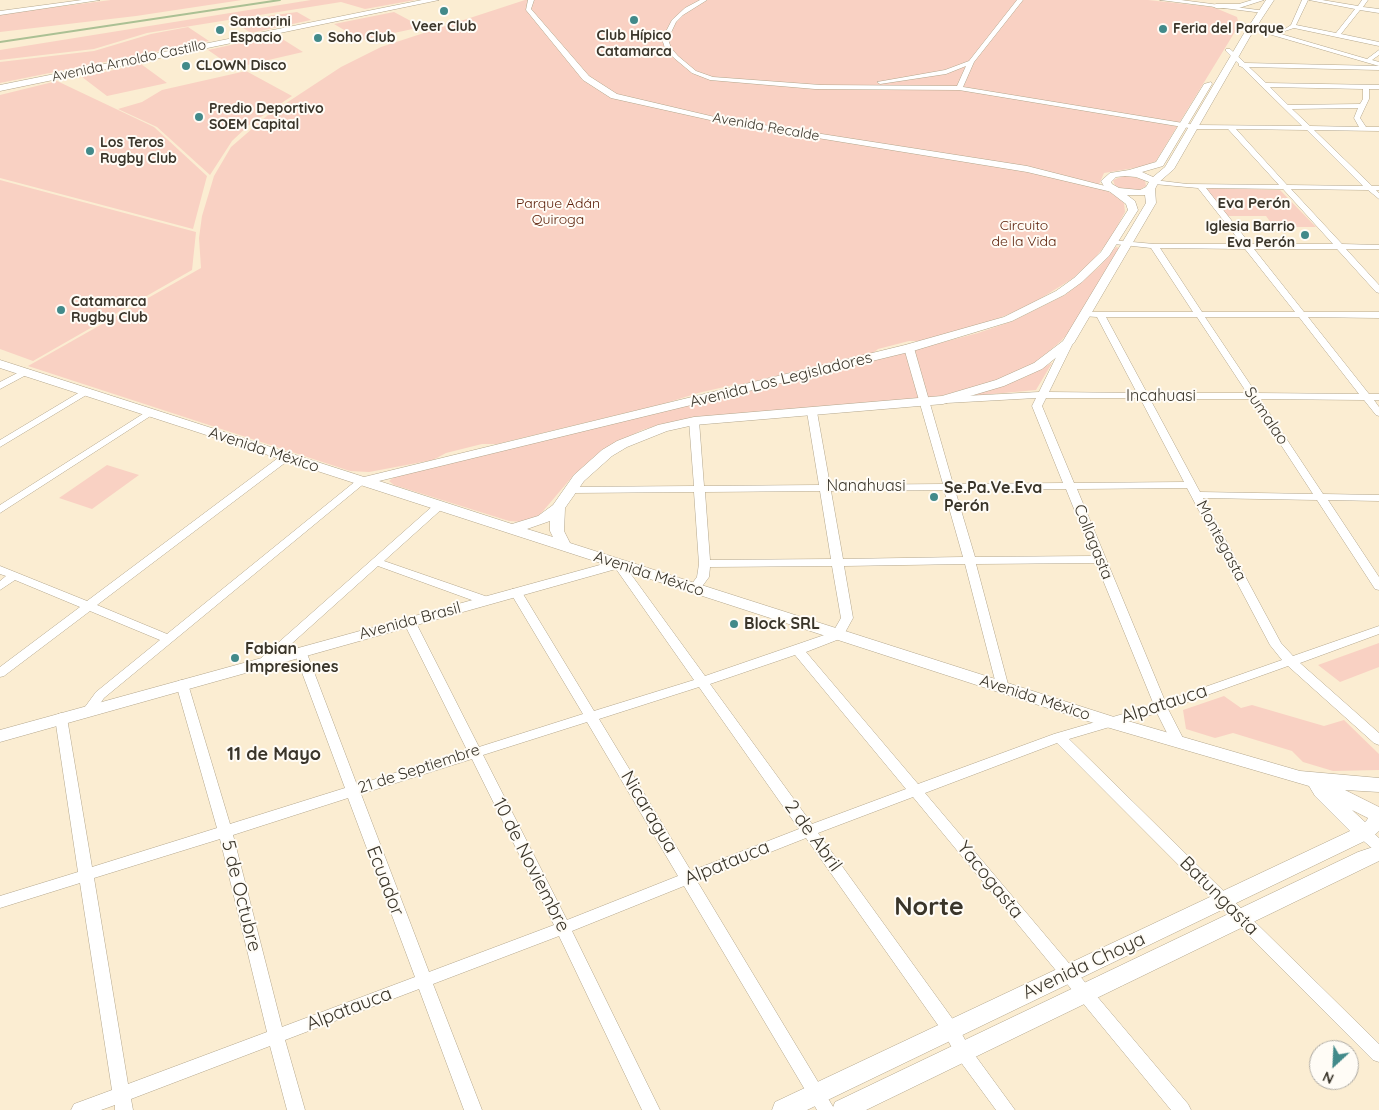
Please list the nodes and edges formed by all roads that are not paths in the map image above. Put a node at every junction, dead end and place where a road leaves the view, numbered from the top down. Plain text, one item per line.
1 (77, 0) edge
2 (97, 0) edge
3 (435, 0) edge
4 (531, 0) edge
5 (704, 0) edge
6 (1020, 0) edge
7 (1163, 0) edge
8 (1260, 0) edge
9 (1270, 0) edge
10 (1305, 0) edge
11 (1312, 0) edge
12 (1368, 0) edge
13 (1216, 6) junction
14 (1358, 7) junction
15 (1258, 11) junction
16 (1379, 11) edge
17 (0, 12) edge
18 (1247, 25) junction
19 (1293, 26) junction
20 (1281, 35) junction
21 (1338, 35) junction
22 (1379, 44) edge
23 (1379, 52) edge
24 (1231, 57) junction
25 (1370, 60) junction
26 (971, 62) junction
27 (1243, 65) junction
28 (1379, 66) edge
29 (1263, 85) junction
30 (815, 87) junction
31 (1366, 87) junction
32 (1379, 87) edge
33 (0, 88) edge
34 (959, 88) junction
35 (1363, 106) junction
36 (1286, 107) junction
37 (1184, 125) junction
38 (1195, 127) junction
39 (1230, 127) junction
40 (1307, 128) junction
41 (1363, 128) junction
42 (1379, 129) edge
43 (1125, 173) junction
44 (1049, 174) junction
45 (1113, 175) junction
46 (1153, 184) junction
47 (1200, 186) junction
48 (1283, 187) junction
49 (1370, 188) junction
50 (1379, 188) edge
51 (1114, 190) junction
52 (1379, 197) edge
53 (1114, 242) junction
54 (1128, 244) junction
55 (1154, 246) junction
56 (1247, 246) junction
57 (1339, 246) junction
58 (1379, 246) edge
59 (1379, 290) edge
60 (1086, 314) junction
61 (1100, 314) junction
62 (1199, 315) junction
63 (1302, 315) junction
64 (1379, 315) edge
65 (1068, 343) junction
66 (909, 348) junction
67 (0, 364) edge
68 (25, 372) junction
69 (0, 386) edge
70 (85, 392) junction
71 (1040, 395) junction
72 (1144, 396) junction
73 (1254, 396) junction
74 (1366, 397) junction
75 (1379, 397) edge
76 (943, 400) junction
77 (925, 402) junction
78 (812, 412) junction
79 (1379, 412) edge
80 (149, 413) junction
81 (694, 421) junction
82 (0, 444) edge
83 (286, 457) junction
84 (361, 482) junction
85 (948, 485) junction
86 (1069, 485) junction
87 (825, 486) junction
88 (699, 488) junction
89 (571, 490) junction
90 (1194, 490) junction
91 (1320, 497) junction
92 (1379, 498) edge
93 (439, 506) junction
94 (558, 508) junction
95 (0, 510) edge
96 (510, 529) junction
97 (564, 546) junction
98 (1100, 559) junction
99 (970, 561) junction
100 (377, 562) junction
101 (838, 563) junction
102 (618, 564) junction
103 (705, 564) junction
104 (0, 570) edge
105 (14, 576) junction
106 (0, 586) edge
107 (1379, 586) edge
108 (694, 588) junction
109 (516, 592) junction
110 (484, 600) junction
111 (88, 606) junction
112 (409, 621) junction
113 (1379, 630) edge
114 (838, 635) junction
115 (170, 638) junction
116 (798, 650) junction
117 (300, 651) junction
118 (266, 660) junction
119 (1290, 661) junction
120 (0, 673) edge
121 (700, 682) junction
122 (182, 684) junction
123 (1003, 688) junction
124 (1161, 707) junction
125 (88, 710) junction
126 (591, 715) junction
127 (61, 718) junction
128 (1109, 722) junction
129 (0, 736) edge
130 (1059, 737) junction
131 (1379, 740) edge
132 (1178, 742) junction
133 (473, 751) junction
134 (1306, 781) junction
135 (1379, 785) edge
136 (352, 791) junction
137 (916, 791) junction
138 (1378, 812) edge
139 (809, 831) junction
140 (225, 832) junction
141 (1372, 839) edge
142 (1379, 853) edge
143 (86, 874) junction
144 (689, 879) junction
145 (1224, 900) junction
146 (0, 902) edge
147 (1241, 917) junction
148 (563, 928) junction
149 (1067, 974) junction
150 (423, 981) junction
151 (1083, 994) junction
152 (951, 1030) junction
153 (276, 1037) junction
154 (963, 1052) junction
155 (1379, 1055) edge
156 (122, 1095) junction
157 (821, 1102) edge
158 (80, 1110) edge
159 (124, 1110) edge
160 (296, 1110) edge
161 (473, 1110) edge
162 (651, 1110) edge
163 (783, 1110) edge
164 (843, 1110) edge
165 (1006, 1110) edge
166 (1182, 1110) edge

1 - 17 street
2 - 17 street
3 - 33 main road, Avenida Arnoldo Castillo
4 - 44 street, Avenida Recalde
5 - 30 street
6 - 26 street
7 - 13 street
8 - 13 main road
8 - 15 main road
9 - 15 main road
10 - 19 street
11 - 14 street
12 - 14 street
13 - 15 street
13 - 18 main road
14 - 16 street
14 - 21 street
15 - 18 main road
18 - 20 street
18 - 24 main road
19 - 20 street
19 - 21 street
20 - 25 street
21 - 22 street
23 - 25 street
24 - 27 street
24 - 37 main road
24 - 38 main road
25 - 28 street
26 - 30 street
26 - 34 street
27 - 28 street
27 - 29 street
29 - 31 street
29 - 36 street
30 - 34 street
31 - 32 street
31 - 35 street
34 - 37 street
35 - 36 street
35 - 41 street
36 - 40 street
37 - 38 street
37 - 43 main road
38 - 39 street
38 - 46 main road
39 - 40 street
39 - 48 street
40 - 41 street
40 - 49 street
41 - 42 street
43 - 45 main road
43 - 46 main road
44 - 45 street, Avenida Recalde
44 - 51 street, Avenida Recalde
45 - 51 main road
46 - 47 street
46 - 51 main road
46 - 54 main road, Avenida Los Legisladores
47 - 48 street
47 - 56 street
48 - 49 street
48 - 57 street
49 - 50 street
49 - 52 street
51 - 53 main road, Avenida Los Legisladores
53 - 54 street
53 - 66 main road, Avenida Los Legisladores
54 - 55 street
54 - 60 main road, Avenida Los Legisladores
55 - 56 street
55 - 62 street, Sumalao
56 - 57 street
56 - 63 street
57 - 58 street
57 - 59 street
60 - 61 street
60 - 65 main road, Avenida Los Legisladores
61 - 62 street
61 - 72 street, Montegasta
62 - 63 street
62 - 73 street, Sumalao
63 - 64 street
63 - 74 street
65 - 71 street
65 - 76 main road, Avenida Los Legisladores
66 - 77 street
66 - 84 main road, Avenida Los Legisladores
67 - 68 main road, Avenida México
68 - 69 street
68 - 70 main road, Avenida México
70 - 80 main road, Avenida México
70 - 82 street
71 - 72 street, Incahuasi
71 - 76 street, Incahuasi
71 - 86 street, Collagasta
72 - 73 street, Incahuasi
72 - 90 street, Montegasta
73 - 74 street, Incahuasi
73 - 91 street, Sumalao
74 - 75 street, Incahuasi
74 - 79 street
76 - 77 main road, Avenida Los Legisladores
77 - 78 main road, Avenida Los Legisladores
77 - 85 street
78 - 81 main road, Avenida Los Legisladores
78 - 87 street
80 - 83 main road, Avenida México
80 - 95 street
81 - 88 street
81 - 89 main road, Avenida Los Legisladores
83 - 84 main road, Avenida México
83 - 111 street
84 - 93 main road, Avenida México
84 - 115 street
85 - 86 street, Nanahuasi
85 - 87 street, Nanahuasi
85 - 99 street
86 - 90 street, Nanahuasi
86 - 98 street, Collagasta
87 - 88 street, Nanahuasi
87 - 101 street
88 - 89 street, Nanahuasi
88 - 103 street
89 - 94 main road, Avenida Los Legisladores
90 - 91 street, Nanahuasi
90 - 119 street, Montegasta
91 - 92 street, Nanahuasi
91 - 107 street, Sumalao
93 - 96 main road, Avenida México
93 - 100 street
94 - 96 main road, Avenida Los Legisladores
94 - 97 main road
96 - 97 main road, Avenida México
97 - 102 main road, Avenida México
98 - 99 street
98 - 124 street, Collagasta
99 - 101 street
99 - 123 street
100 - 110 street
100 - 118 street
101 - 103 street
101 - 114 street
102 - 108 main road, Avenida México
102 - 109 street, Avenida Brasil
102 - 121 street, 2 de Abril
103 - 108 street
104 - 105 street
105 - 106 street
105 - 111 street
108 - 114 main road, Avenida México
109 - 110 street, Avenida Brasil
109 - 126 street, Nicaragua
110 - 112 street, Avenida Brasil
111 - 115 street
111 - 120 street
112 - 117 street, Avenida Brasil
112 - 133 street, 10 de Noviembre
113 - 119 street, Alpatauca
114 - 116 street, 21 de Septiembre
114 - 123 main road, Avenida México
115 - 125 street
116 - 121 street, 21 de Septiembre
116 - 137 street, Yacogasta
117 - 118 street, Avenida Brasil
117 - 136 street, Ecuador
118 - 122 street, Avenida Brasil
119 - 124 street, Alpatauca
119 - 131 street, Montegasta
121 - 126 street, 21 de Septiembre
121 - 139 street, 2 de Abril
122 - 125 street, Avenida Brasil
122 - 140 street, 5 de Octubre
123 - 128 main road, Avenida México
124 - 128 street, Alpatauca
124 - 132 street, Collagasta
125 - 127 street, Avenida Brasil
126 - 133 street, 21 de Septiembre
126 - 144 street, Nicaragua
127 - 129 street, Avenida Brasil
127 - 143 street
128 - 130 street, Alpatauca
128 - 132 main road, Avenida México
130 - 137 street, Alpatauca
130 - 145 street, Batungasta
132 - 134 main road, Avenida México
133 - 136 street, 21 de Septiembre
133 - 148 street, 10 de Noviembre
134 - 135 main road, Avenida México
134 - 138 main road, Avenida México
134 - 141 main road
136 - 140 street, 21 de Septiembre
136 - 150 street, Ecuador
137 - 139 street, Alpatauca
137 - 149 street, Yacogasta
138 - 141 main road, Avenida Choya
139 - 144 street, Alpatauca
139 - 152 street, 2 de Abril
140 - 143 street, 21 de Septiembre
140 - 153 street, 5 de Octubre
141 - 145 main road, Avenida Choya
142 - 147 main road, Avenida Choya
143 - 146 street, 21 de Septiembre
143 - 156 street
144 - 148 street, Alpatauca
144 - 157 street, Nicaragua
145 - 147 street, Batungasta
145 - 149 main road, Avenida Choya
147 - 151 main road, Avenida Choya
147 - 155 street, Batungasta
148 - 150 street, Alpatauca
148 - 162 street, 10 de Noviembre
149 - 151 street, Yacogasta
149 - 152 main road, Avenida Choya
150 - 153 street, Alpatauca
150 - 161 street, Ecuador
151 - 154 main road, Avenida Choya
151 - 166 street, Yacogasta
152 - 154 street, 2 de Abril
152 - 157 main road, Avenida Choya
153 - 156 street, Alpatauca
153 - 160 street, 5 de Octubre
154 - 164 main road, Avenida Choya
154 - 165 street, 2 de Abril
156 - 158 street, Alpatauca
156 - 159 street
157 - 163 main road, Avenida Choya

